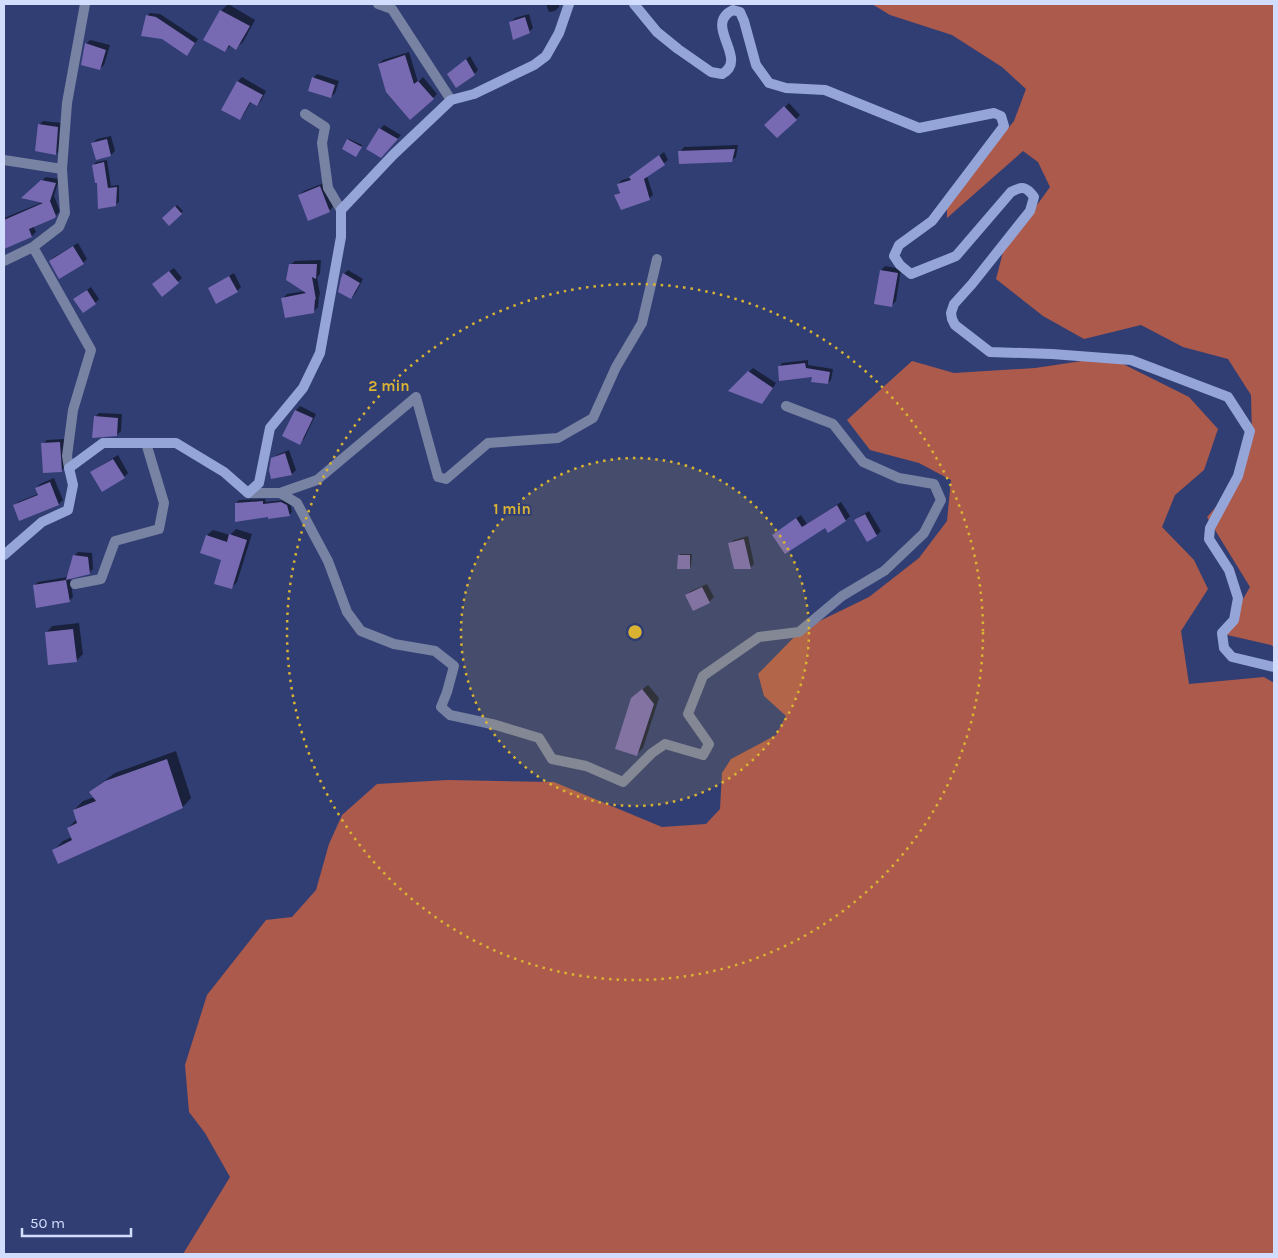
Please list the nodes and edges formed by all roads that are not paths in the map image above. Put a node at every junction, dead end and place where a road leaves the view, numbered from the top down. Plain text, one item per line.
1 (85, 4) edge
2 (378, 4) edge
3 (569, 4) edge
4 (634, 4) edge
5 (394, 6) edge
6 (451, 100) junction
7 (305, 114) dead end
8 (4, 160) edge
9 (62, 169) junction
10 (341, 210) junction
11 (33, 247) junction
12 (657, 259) dead end
13 (4, 261) edge
14 (786, 406) dead end
15 (146, 443) junction
16 (69, 468) junction
17 (248, 493) junction
18 (280, 493) junction
19 (4, 555) edge
20 (75, 584) dead end
21 (1274, 666) edge

1 - 9 street
2 - 5 street
3 - 6 street
4 - 21 street
5 - 6 street
6 - 10 street
7 - 10 street
8 - 9 street
9 - 11 street
10 - 17 street
11 - 13 street
11 - 16 street
12 - 18 street
14 - 18 street
15 - 16 street
15 - 17 street
15 - 20 street
16 - 19 street
17 - 18 street

